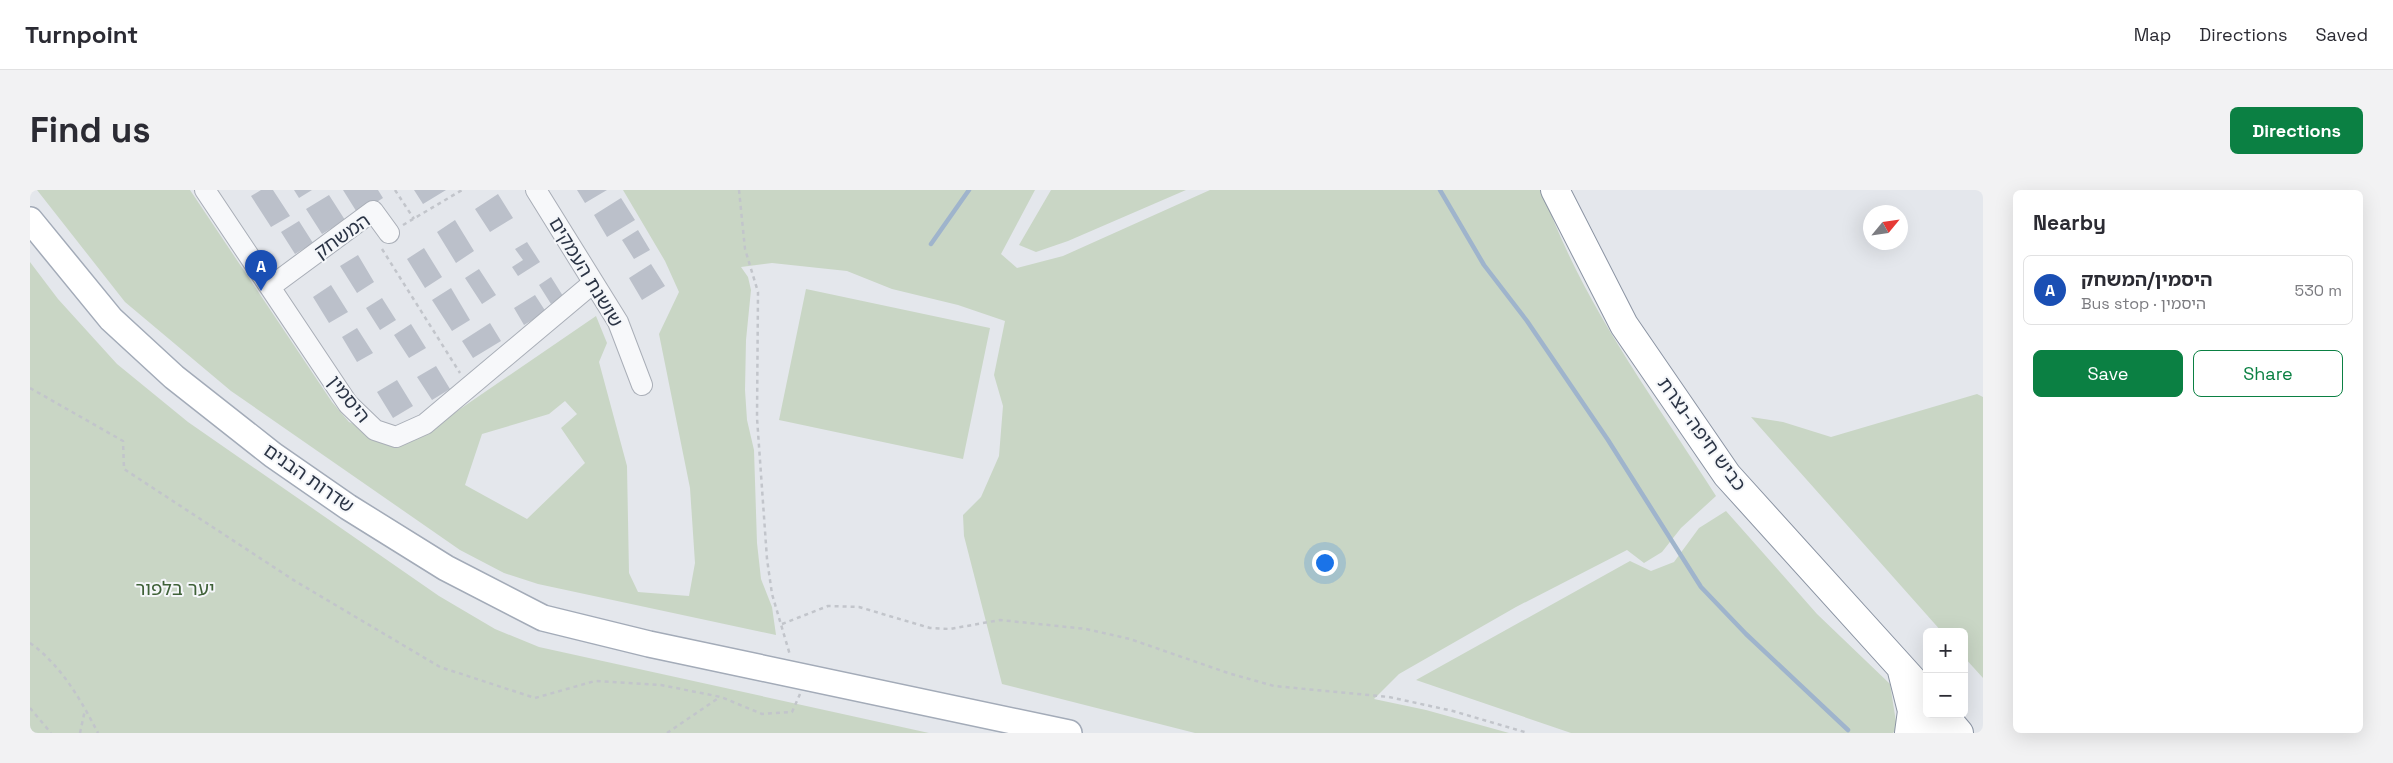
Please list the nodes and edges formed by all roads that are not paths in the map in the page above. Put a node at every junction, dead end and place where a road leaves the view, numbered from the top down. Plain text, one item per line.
1 (536, 190) edge
2 (1555, 190) edge
3 (214, 194) edge
4 (30, 220) edge
5 (389, 233) road end
6 (593, 283) junction
7 (270, 288) junction
8 (642, 385) dead end
9 (1900, 667) junction
10 (1923, 692) edge
11 (1939, 718) edge
12 (1947, 718) edge
13 (1070, 733) edge
14 (1909, 733) edge
15 (1926, 733) edge
16 (1960, 733) edge

1 - 6 street, שושנת העמקים
2 - 9 highway, כביש חיפה-נצרת
3 - 7 street, היסמין
4 - 13 main road, שדרות הבנים
5 - 7 street, המשחק
6 - 7 street, היסמין
6 - 8 street, שושנת העמקים
9 - 10 highway, כביש חיפה-נצרת
9 - 14 highway
11 - 15 main road
12 - 16 highway

